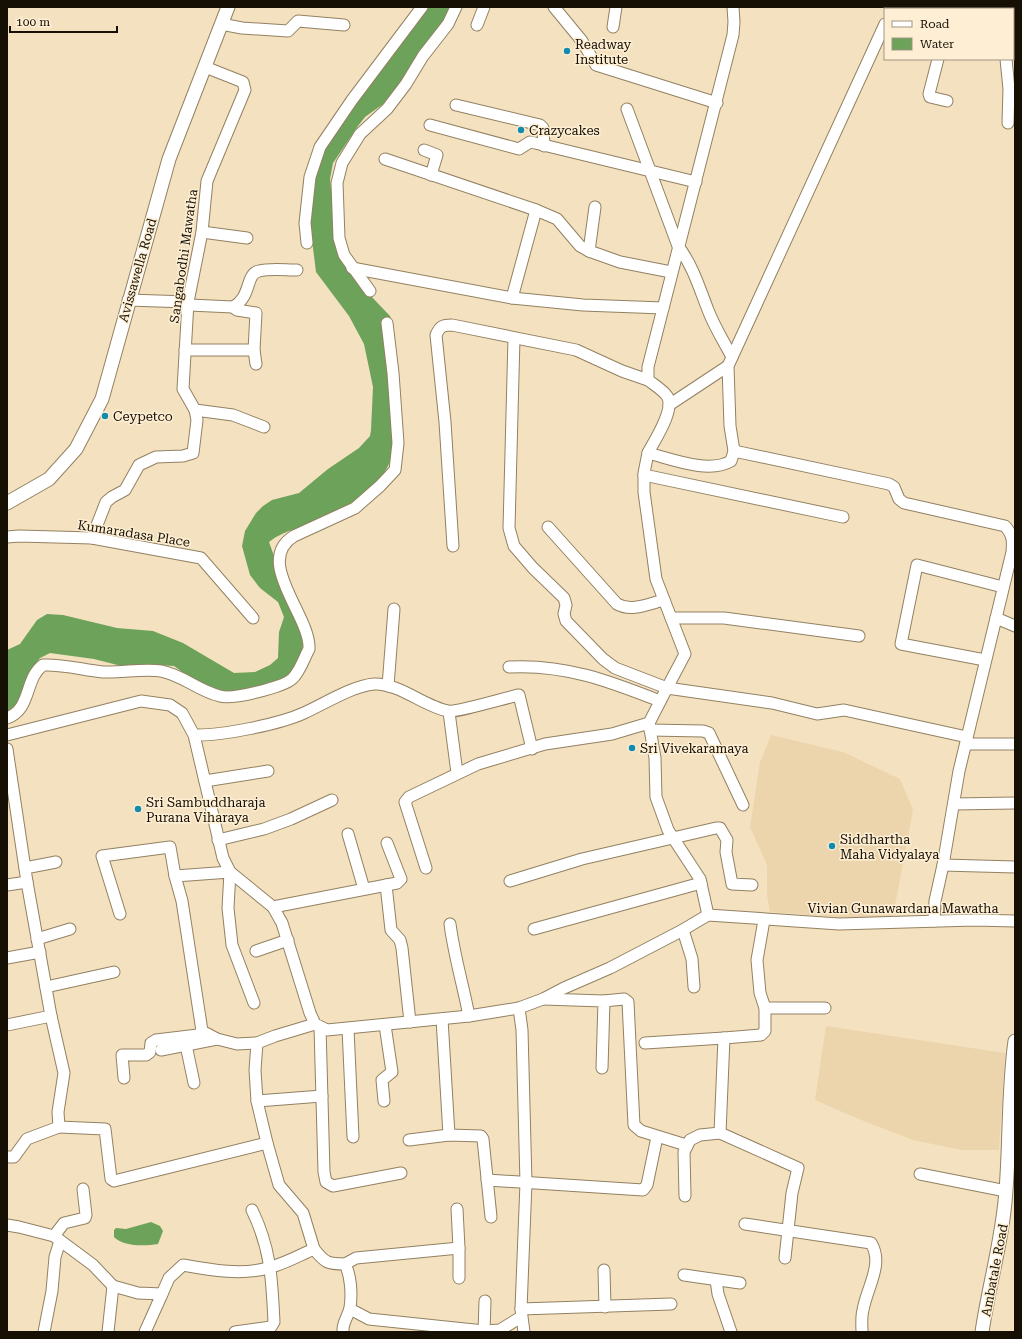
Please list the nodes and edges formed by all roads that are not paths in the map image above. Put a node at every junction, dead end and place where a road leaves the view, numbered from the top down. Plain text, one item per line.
1 (228, 7) edge
2 (422, 7) edge
3 (456, 7) edge
4 (484, 7) edge
5 (554, 7) edge
6 (616, 7) edge
7 (733, 7) edge
8 (221, 24) junction
9 (477, 24) dead end
10 (344, 25) dead end
11 (884, 26) edge
12 (613, 27) dead end
13 (938, 60) edge
14 (1006, 60) edge
15 (205, 67) junction
16 (947, 101) dead end
17 (716, 103) junction
18 (456, 104) dead end
19 (627, 109) dead end
20 (1008, 123) dead end
21 (430, 125) dead end
22 (544, 146) junction
23 (424, 150) dead end
24 (384, 159) dead end
25 (650, 172) junction
26 (431, 175) junction
27 (696, 182) junction
28 (595, 206) dead end
29 (536, 210) junction
30 (202, 232) junction
31 (247, 238) dead end
32 (307, 243) dead end
33 (678, 246) junction
34 (589, 251) junction
35 (352, 268) junction
36 (297, 270) dead end
37 (672, 272) junction
38 (370, 291) dead end
39 (512, 298) junction
40 (128, 300) junction
41 (188, 304) junction
42 (233, 307) junction
43 (663, 308) junction
44 (387, 323) dead end
45 (514, 338) junction
46 (185, 350) junction
47 (254, 350) junction
48 (730, 361) junction
49 (256, 364) dead end
50 (648, 380) junction
51 (669, 405) junction
52 (195, 410) junction
53 (264, 427) dead end
54 (734, 451) junction
55 (648, 453) junction
56 (644, 475) junction
57 (7, 503) edge
58 (843, 517) dead end
59 (548, 527) dead end
60 (7, 537) edge
61 (92, 538) junction
62 (453, 546) dead end
63 (1013, 553) edge
64 (1004, 587) junction
65 (664, 600) junction
66 (394, 609) dead end
67 (253, 618) dead end
68 (671, 618) junction
69 (996, 618) junction
70 (1015, 626) edge
71 (860, 636) dead end
72 (985, 660) junction
73 (509, 667) dead end
74 (388, 686) junction
75 (667, 688) junction
76 (660, 701) junction
77 (449, 712) junction
78 (7, 718) edge
79 (649, 726) junction
80 (7, 735) edge
81 (194, 735) junction
82 (966, 740) junction
83 (1015, 744) edge
84 (7, 749) edge
85 (532, 749) junction
86 (268, 771) dead end
87 (457, 773) junction
88 (205, 781) junction
89 (332, 800) dead end
90 (1015, 803) edge
91 (954, 804) junction
92 (743, 805) dead end
93 (11, 812) edge
94 (348, 834) dead end
95 (672, 837) junction
96 (218, 840) junction
97 (387, 843) dead end
98 (56, 862) dead end
99 (943, 865) junction
100 (1015, 867) edge
101 (25, 868) junction
102 (426, 868) dead end
103 (230, 872) junction
104 (174, 876) junction
105 (510, 881) dead end
106 (27, 882) junction
107 (701, 883) junction
108 (752, 884) dead end
109 (7, 885) edge
110 (386, 885) junction
111 (364, 889) junction
112 (273, 907) junction
113 (120, 914) dead end
114 (708, 915) junction
115 (764, 920) junction
116 (934, 921) junction
117 (1015, 921) edge
118 (450, 924) dead end
119 (70, 929) dead end
120 (534, 929) dead end
121 (683, 930) junction
122 (37, 938) junction
123 (288, 940) junction
124 (256, 951) dead end
125 (40, 952) junction
126 (7, 958) edge
127 (114, 972) dead end
128 (46, 987) junction
129 (694, 987) dead end
130 (543, 999) junction
131 (604, 1001) junction
132 (254, 1003) dead end
133 (519, 1008) junction
134 (765, 1008) junction
135 (825, 1008) dead end
136 (51, 1016) junction
137 (469, 1016) junction
138 (442, 1019) junction
139 (410, 1022) junction
140 (7, 1025) edge
141 (385, 1025) junction
142 (318, 1026) junction
143 (348, 1029) junction
144 (202, 1031) junction
145 (724, 1038) junction
146 (217, 1039) junction
147 (1015, 1041) edge
148 (257, 1043) junction
149 (645, 1043) dead end
150 (186, 1045) junction
151 (161, 1050) dead end
152 (602, 1068) dead end
153 (124, 1078) dead end
154 (194, 1083) dead end
155 (322, 1096) junction
156 (257, 1101) junction
157 (384, 1101) dead end
158 (59, 1127) junction
159 (720, 1133) junction
160 (449, 1135) junction
161 (657, 1136) junction
162 (353, 1137) dead end
163 (409, 1140) dead end
164 (267, 1143) junction
165 (686, 1145) junction
166 (7, 1157) edge
167 (401, 1173) dead end
168 (920, 1174) dead end
169 (487, 1180) junction
170 (526, 1183) junction
171 (83, 1189) dead end
172 (1006, 1191) junction
173 (685, 1196) dead end
174 (457, 1209) dead end
175 (252, 1210) dead end
176 (491, 1217) dead end
177 (745, 1224) dead end
178 (7, 1226) edge
179 (788, 1230) junction
180 (57, 1238) junction
181 (459, 1248) junction
182 (314, 1249) junction
183 (785, 1258) dead end
184 (345, 1264) junction
185 (271, 1268) junction
186 (604, 1270) dead end
187 (684, 1275) dead end
188 (459, 1278) dead end
189 (716, 1280) junction
190 (740, 1283) dead end
191 (113, 1286) junction
192 (162, 1294) junction
193 (485, 1301) dead end
194 (671, 1304) dead end
195 (604, 1307) junction
196 (350, 1308) junction
197 (521, 1313) junction
198 (44, 1332) edge
199 (108, 1332) edge
200 (145, 1332) edge
201 (236, 1332) edge
202 (343, 1332) edge
203 (484, 1332) edge
204 (524, 1332) edge
205 (731, 1332) edge
206 (862, 1332) edge
207 (982, 1332) edge

1 - 8 main road, Avissawella Road
2 - 32 street
3 - 35 street
4 - 9 street
5 - 17 street
6 - 12 street
7 - 17 street
8 - 10 street
8 - 15 main road, Avissawella Road
11 - 48 street
13 - 16 street
14 - 20 street
15 - 30 street, Sangabodhi Mawatha
15 - 40 main road, Avissawella Road
17 - 27 street
18 - 22 street
19 - 25 street
21 - 22 street
22 - 25 street
23 - 26 street
24 - 26 street
25 - 27 street
25 - 33 street
26 - 29 street
27 - 33 street
28 - 34 street
29 - 34 street
29 - 39 street
30 - 31 street
30 - 41 street, Sangabodhi Mawatha
33 - 37 street
33 - 48 street
34 - 37 street
35 - 38 street
35 - 39 street
36 - 42 street
37 - 43 street
39 - 43 street
40 - 41 street
40 - 57 main road, Avissawella Road
41 - 42 street
41 - 46 street, Sangabodhi Mawatha
42 - 47 street
43 - 50 street
44 - 78 street
45 - 50 street
45 - 62 street
45 - 75 street
46 - 47 street
46 - 52 street, Sangabodhi Mawatha
47 - 49 street
48 - 51 street
48 - 54 street
50 - 51 street
51 - 55 street
52 - 53 street
52 - 61 street, Sangabodhi Mawatha
54 - 55 street
54 - 63 street
55 - 56 street
56 - 58 street
56 - 65 street
59 - 65 street
60 - 61 street, Kumaradasa Place
61 - 67 street, Kumaradasa Place
63 - 64 street
64 - 69 street
64 - 72 street
65 - 68 street
66 - 74 street
68 - 71 street
68 - 75 street
69 - 70 street
69 - 72 street
72 - 82 street
73 - 76 street
74 - 77 street
74 - 81 street
75 - 76 street
75 - 82 street
76 - 79 street
77 - 85 street
77 - 87 street
79 - 85 street
79 - 92 street
79 - 95 street
80 - 81 street
81 - 88 street
82 - 83 street
82 - 91 street
84 - 93 street
85 - 87 street
86 - 88 street
87 - 102 street
88 - 96 street
89 - 96 street
90 - 91 street
91 - 99 street
93 - 101 street
94 - 111 street
95 - 105 street
95 - 107 street
95 - 108 street
96 - 103 street
97 - 110 street
98 - 101 street
99 - 100 street
99 - 116 street
101 - 106 street
103 - 104 street
103 - 112 street
103 - 132 street
104 - 113 street
104 - 144 street
106 - 109 street
106 - 122 street
107 - 114 street
107 - 120 street
110 - 111 street
110 - 139 street
111 - 112 street
112 - 123 street
114 - 115 street, Vivian Gunawardana Mawatha
114 - 121 street
115 - 116 street, Vivian Gunawardana Mawatha
115 - 134 street
116 - 117 street, Vivian Gunawardana Mawatha
118 - 137 street
119 - 122 street
121 - 129 street
121 - 130 street
122 - 125 street
123 - 124 street
123 - 142 street
125 - 126 street
125 - 128 street
127 - 128 street
128 - 136 street
130 - 131 street
130 - 133 street
131 - 152 street
131 - 161 street
133 - 137 street
133 - 170 street
134 - 135 street
134 - 145 street
136 - 140 street
136 - 158 street
137 - 138 street
138 - 139 street
138 - 160 street
139 - 141 street
141 - 143 street
141 - 157 street
142 - 143 street
142 - 148 street
142 - 155 street
143 - 162 street
144 - 146 street
144 - 153 street
145 - 149 street
145 - 159 street
146 - 148 street
146 - 150 street
147 - 172 main road, Ambatale Road
148 - 156 street
150 - 151 street
150 - 154 street
155 - 156 street
155 - 167 street
156 - 164 street
158 - 164 street
158 - 166 street
159 - 165 street
159 - 179 street
160 - 163 street
160 - 169 street
161 - 165 street
161 - 170 street
164 - 182 street
165 - 173 street
168 - 172 street
169 - 170 street
169 - 176 street
170 - 197 street
171 - 180 street
172 - 207 main road, Ambatale Road
174 - 181 street
175 - 185 street
177 - 179 street
178 - 180 street
179 - 183 street
179 - 206 street
180 - 191 street
180 - 198 street
181 - 184 street
181 - 188 street
182 - 184 street
182 - 185 street
184 - 196 street
185 - 192 street
185 - 201 street
186 - 195 street
187 - 189 street
189 - 190 street
189 - 205 street
191 - 192 street
191 - 199 street
192 - 200 street
193 - 203 street
194 - 195 street
195 - 197 street
196 - 202 street
196 - 203 street
197 - 203 street
197 - 204 street

